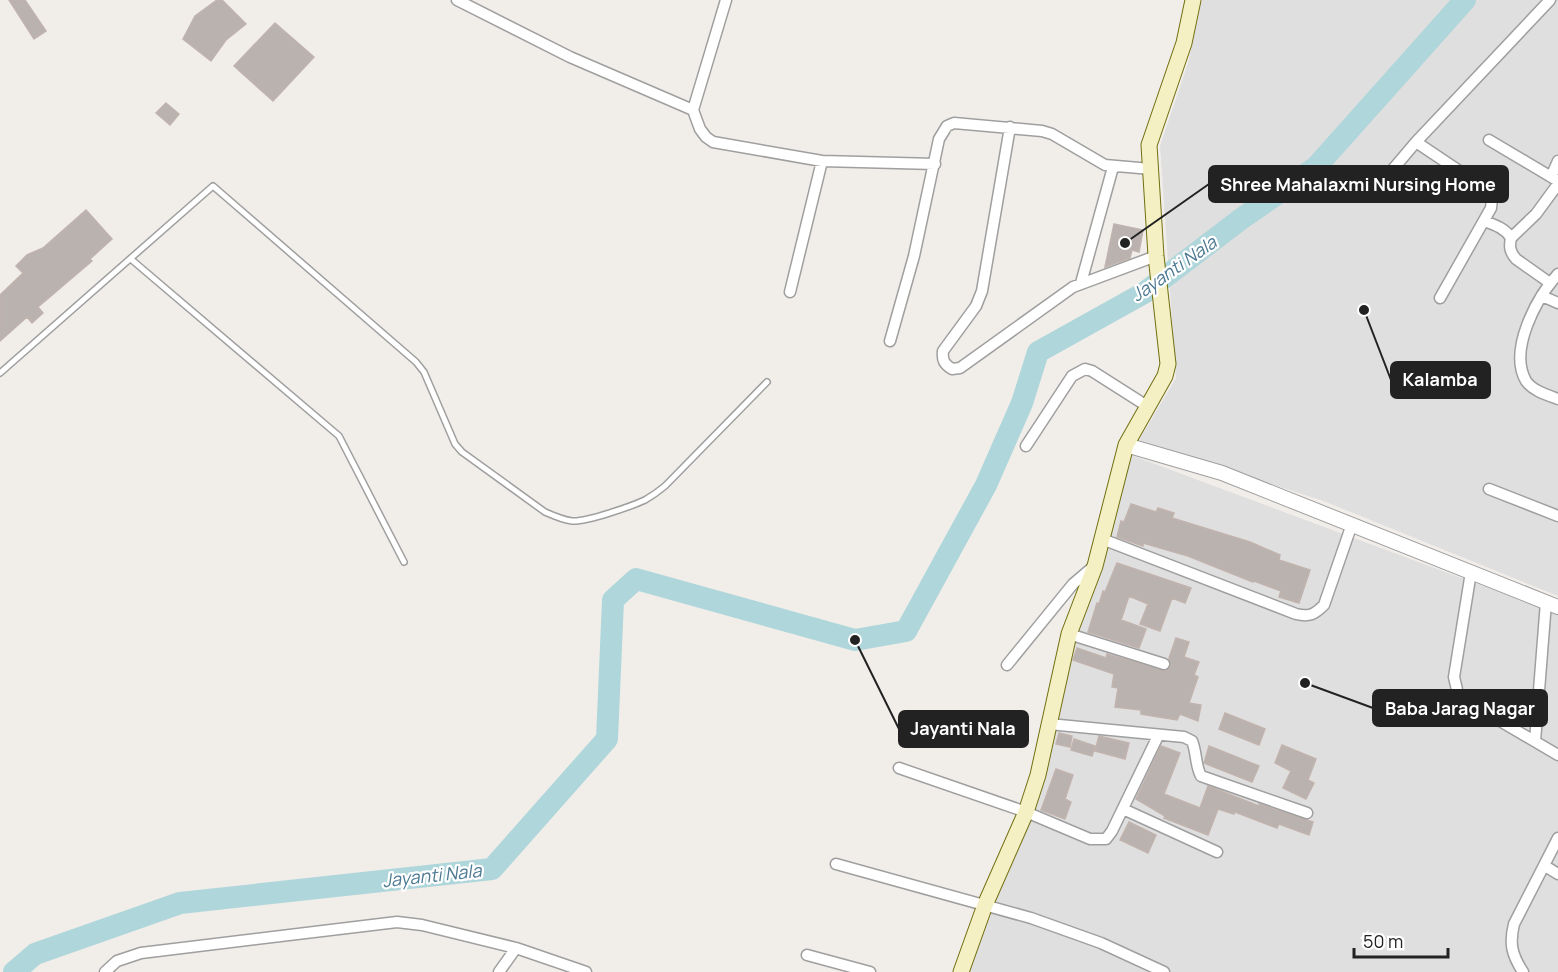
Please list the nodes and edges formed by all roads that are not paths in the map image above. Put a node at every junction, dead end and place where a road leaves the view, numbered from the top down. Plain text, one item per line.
1 (457, 0) edge
2 (726, 0) edge
3 (1193, 0) edge
4 (1550, 0) edge
5 (693, 110) junction
6 (1010, 127) junction
7 (1489, 140) dead end
8 (1416, 142) junction
9 (822, 161) junction
10 (1558, 161) edge
11 (935, 164) junction
12 (1113, 167) junction
13 (1151, 169) junction
14 (1556, 181) edge
15 (1371, 195) dead end
16 (1484, 221) junction
17 (1511, 238) junction
18 (1156, 256) junction
19 (132, 260) junction
20 (1558, 274) edge
21 (1081, 283) junction
22 (1550, 283) junction
23 (790, 292) dead end
24 (1542, 296) junction
25 (1440, 298) dead end
26 (1558, 303) edge
27 (890, 341) dead end
28 (0, 373) edge
29 (766, 382) dead end
30 (1558, 399) edge
31 (1147, 406) junction
32 (1126, 445) junction
33 (1026, 446) dead end
34 (1489, 489) dead end
35 (1558, 516) edge
36 (1352, 524) junction
37 (1102, 539) junction
38 (404, 562) dead end
39 (1095, 566) junction
40 (1472, 572) junction
41 (1552, 604) edge
42 (1069, 634) junction
43 (1164, 664) dead end
44 (1007, 665) dead end
45 (1049, 724) junction
46 (1158, 736) junction
47 (1536, 741) junction
48 (1558, 754) edge
49 (899, 768) dead end
50 (1122, 809) junction
51 (1026, 813) junction
52 (1307, 813) dead end
53 (1558, 838) edge
54 (1216, 852) dead end
55 (836, 864) dead end
56 (1545, 866) junction
57 (1558, 874) edge
58 (985, 905) junction
59 (516, 948) junction
60 (807, 955) dead end
61 (105, 972) edge
62 (499, 972) edge
63 (586, 972) edge
64 (870, 972) edge
65 (961, 972) edge
66 (1164, 972) edge
67 (1523, 972) edge

1 - 5 street
2 - 5 street
3 - 13 main road
4 - 8 street
5 - 9 street
6 - 11 street
6 - 12 street
6 - 21 street
7 - 14 street
8 - 15 street
8 - 16 street
9 - 11 street
9 - 23 street
10 - 14 street
11 - 27 street
12 - 13 street
12 - 21 street
13 - 18 main road
14 - 17 street
16 - 17 street
16 - 25 street
17 - 22 street
18 - 21 street
18 - 31 main road
19 - 28 lane
19 - 29 lane
19 - 38 lane
20 - 22 street
22 - 24 street
24 - 26 street
24 - 30 street
31 - 32 main road
31 - 33 street
32 - 36 street
32 - 37 main road
34 - 35 street
36 - 37 street
36 - 40 street
37 - 39 main road
39 - 42 main road
39 - 44 street
40 - 41 street
40 - 47 street
41 - 47 street
42 - 43 street
42 - 45 main road
45 - 46 street
45 - 51 main road
46 - 50 street
46 - 52 street
47 - 48 street
49 - 51 street
50 - 51 street
50 - 54 street
51 - 58 main road
53 - 56 street
55 - 58 street
56 - 57 street
56 - 67 street
58 - 65 main road
58 - 66 street
59 - 61 street
59 - 62 street
59 - 63 street
60 - 64 street

